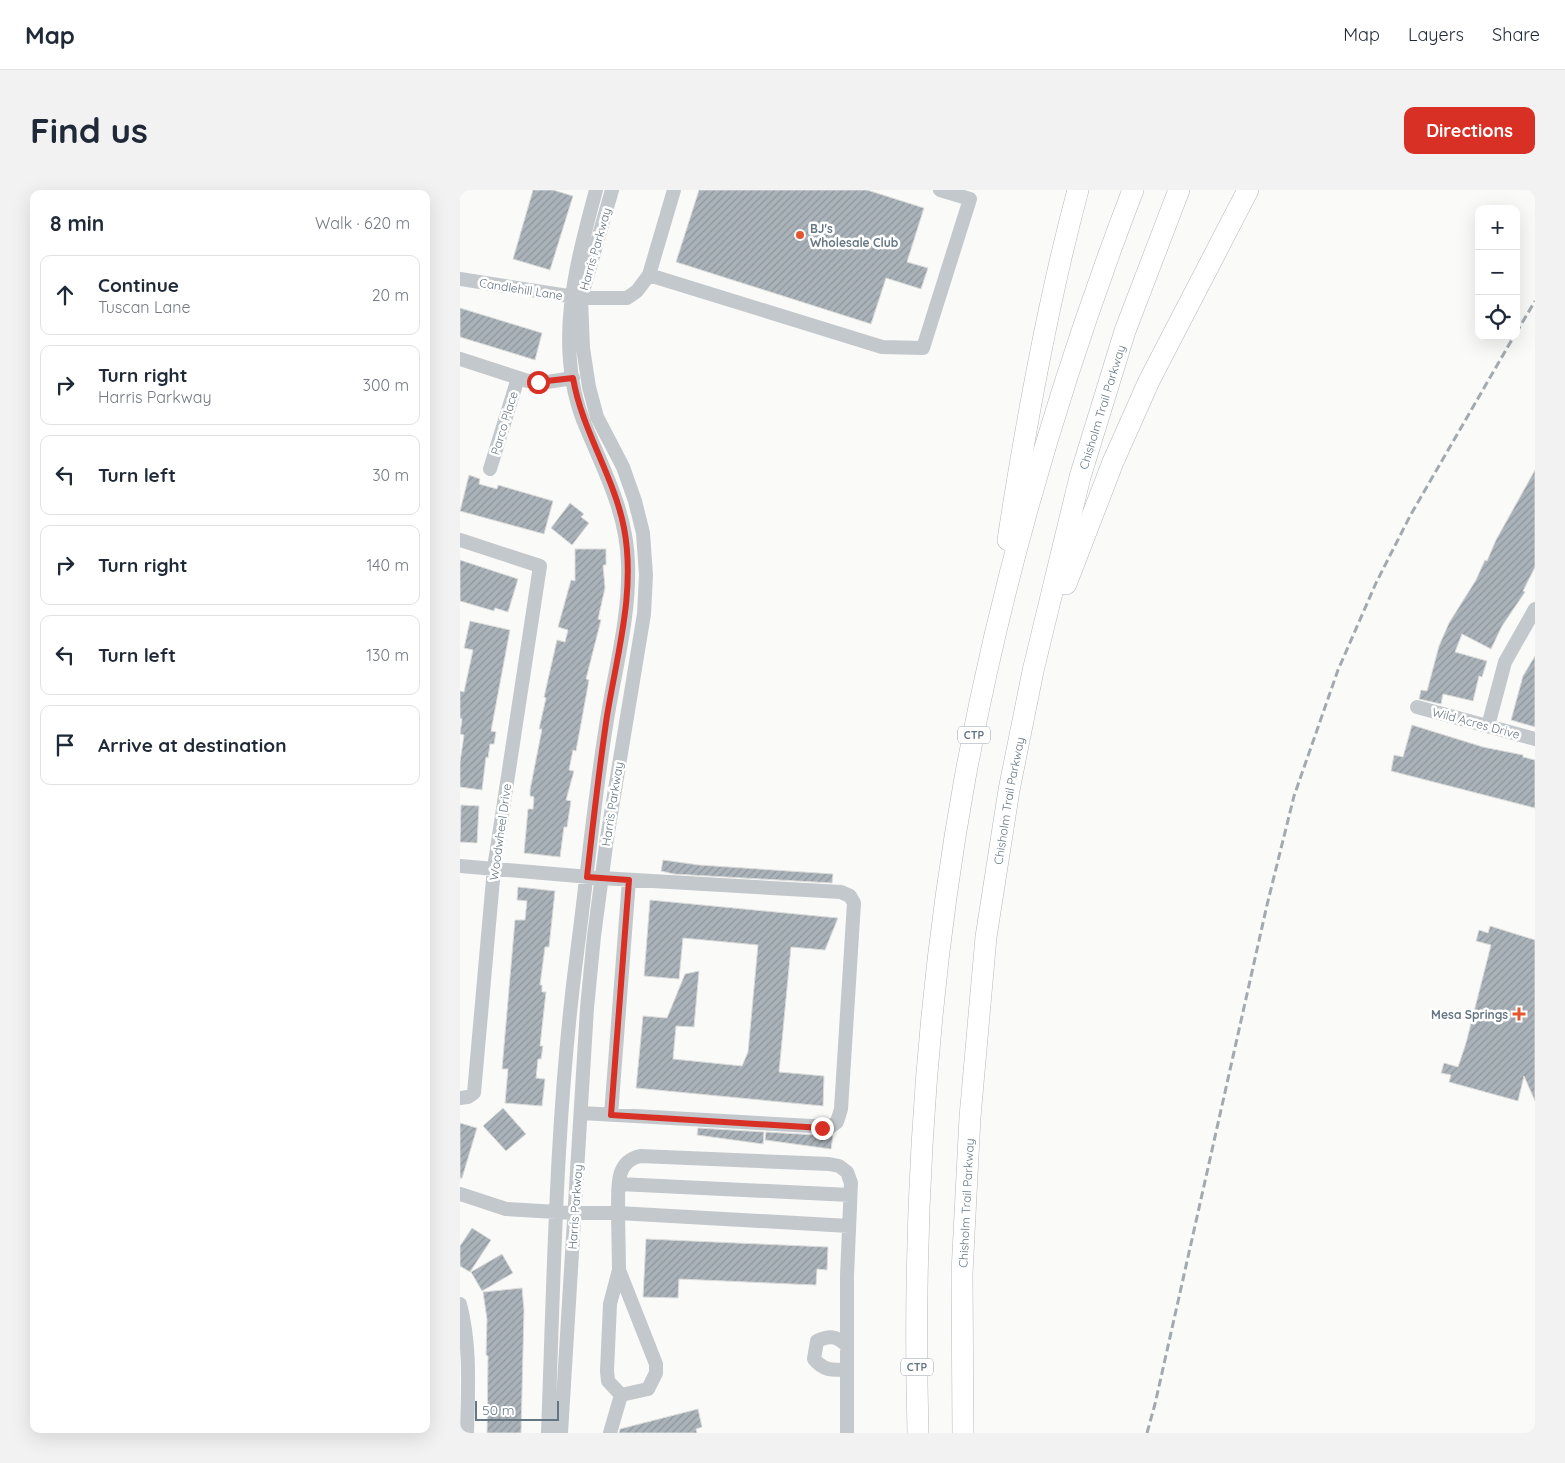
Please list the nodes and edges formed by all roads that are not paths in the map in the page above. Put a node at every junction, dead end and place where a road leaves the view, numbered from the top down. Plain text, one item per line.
1 (596, 190) edge
2 (612, 190) edge
3 (674, 190) edge
4 (940, 190) edge
5 (1078, 190) edge
6 (1133, 190) edge
7 (1179, 190) edge
8 (1248, 190) edge
9 (960, 193) edge
10 (649, 275) junction
11 (460, 279) edge
12 (576, 298) junction
13 (460, 360) edge
14 (518, 378) junction
15 (573, 378) junction
16 (490, 469) dead end
17 (460, 540) edge
18 (1535, 610) edge
19 (990, 656) junction
20 (1033, 671) junction
21 (1417, 707) dead end
22 (1488, 726) junction
23 (1535, 739) edge
24 (460, 866) edge
25 (494, 868) junction
26 (594, 878) junction
27 (629, 880) junction
28 (464, 1098) edge
29 (580, 1113) junction
30 (611, 1115) junction
31 (619, 1184) junction
32 (460, 1194) edge
33 (850, 1195) junction
34 (556, 1212) junction
35 (574, 1213) junction
36 (618, 1213) junction
37 (849, 1226) junction
38 (619, 1270) junction
39 (460, 1304) edge
40 (846, 1345) junction
41 (846, 1369) junction
42 (621, 1395) junction
43 (467, 1433) edge
44 (548, 1433) edge
45 (561, 1433) edge
46 (610, 1433) edge
47 (847, 1433) edge
48 (918, 1433) edge
49 (962, 1433) edge

1 - 12 street, Harris Parkway
2 - 12 street, Harris Parkway
3 - 10 street
4 - 9 street
5 - 19 highway
6 - 19 highway, CTP
7 - 20 highway, Chisholm Trail Parkway
8 - 20 highway
9 - 10 street
10 - 12 street, Candlehill Lane
11 - 12 street, Candlehill Lane
12 - 15 street, Harris Parkway
12 - 26 street, Harris Parkway
13 - 14 street
14 - 15 street
14 - 16 street, Parco Place
15 - 26 street, Harris Parkway
17 - 25 street, Woodwheel Drive
18 - 22 street
19 - 48 highway, CTP
20 - 49 highway, Chisholm Trail Parkway
21 - 22 street, Wild Acres Drive
22 - 23 street, Wild Acres Drive
24 - 25 street
25 - 26 street
25 - 28 street, Woodwheel Drive
26 - 27 street
26 - 29 street, Harris Parkway
26 - 34 street, Harris Parkway
27 - 30 street
27 - 30 street
29 - 30 street
29 - 35 street, Harris Parkway
31 - 33 street
31 - 33 street
31 - 36 street
32 - 34 street
33 - 37 street
34 - 35 street
34 - 44 street, Harris Parkway
35 - 36 street
35 - 45 street, Harris Parkway
36 - 37 street
36 - 38 street
37 - 40 street
38 - 42 street
38 - 42 street
39 - 43 street
40 - 41 street
40 - 41 street
41 - 47 street
42 - 46 street

